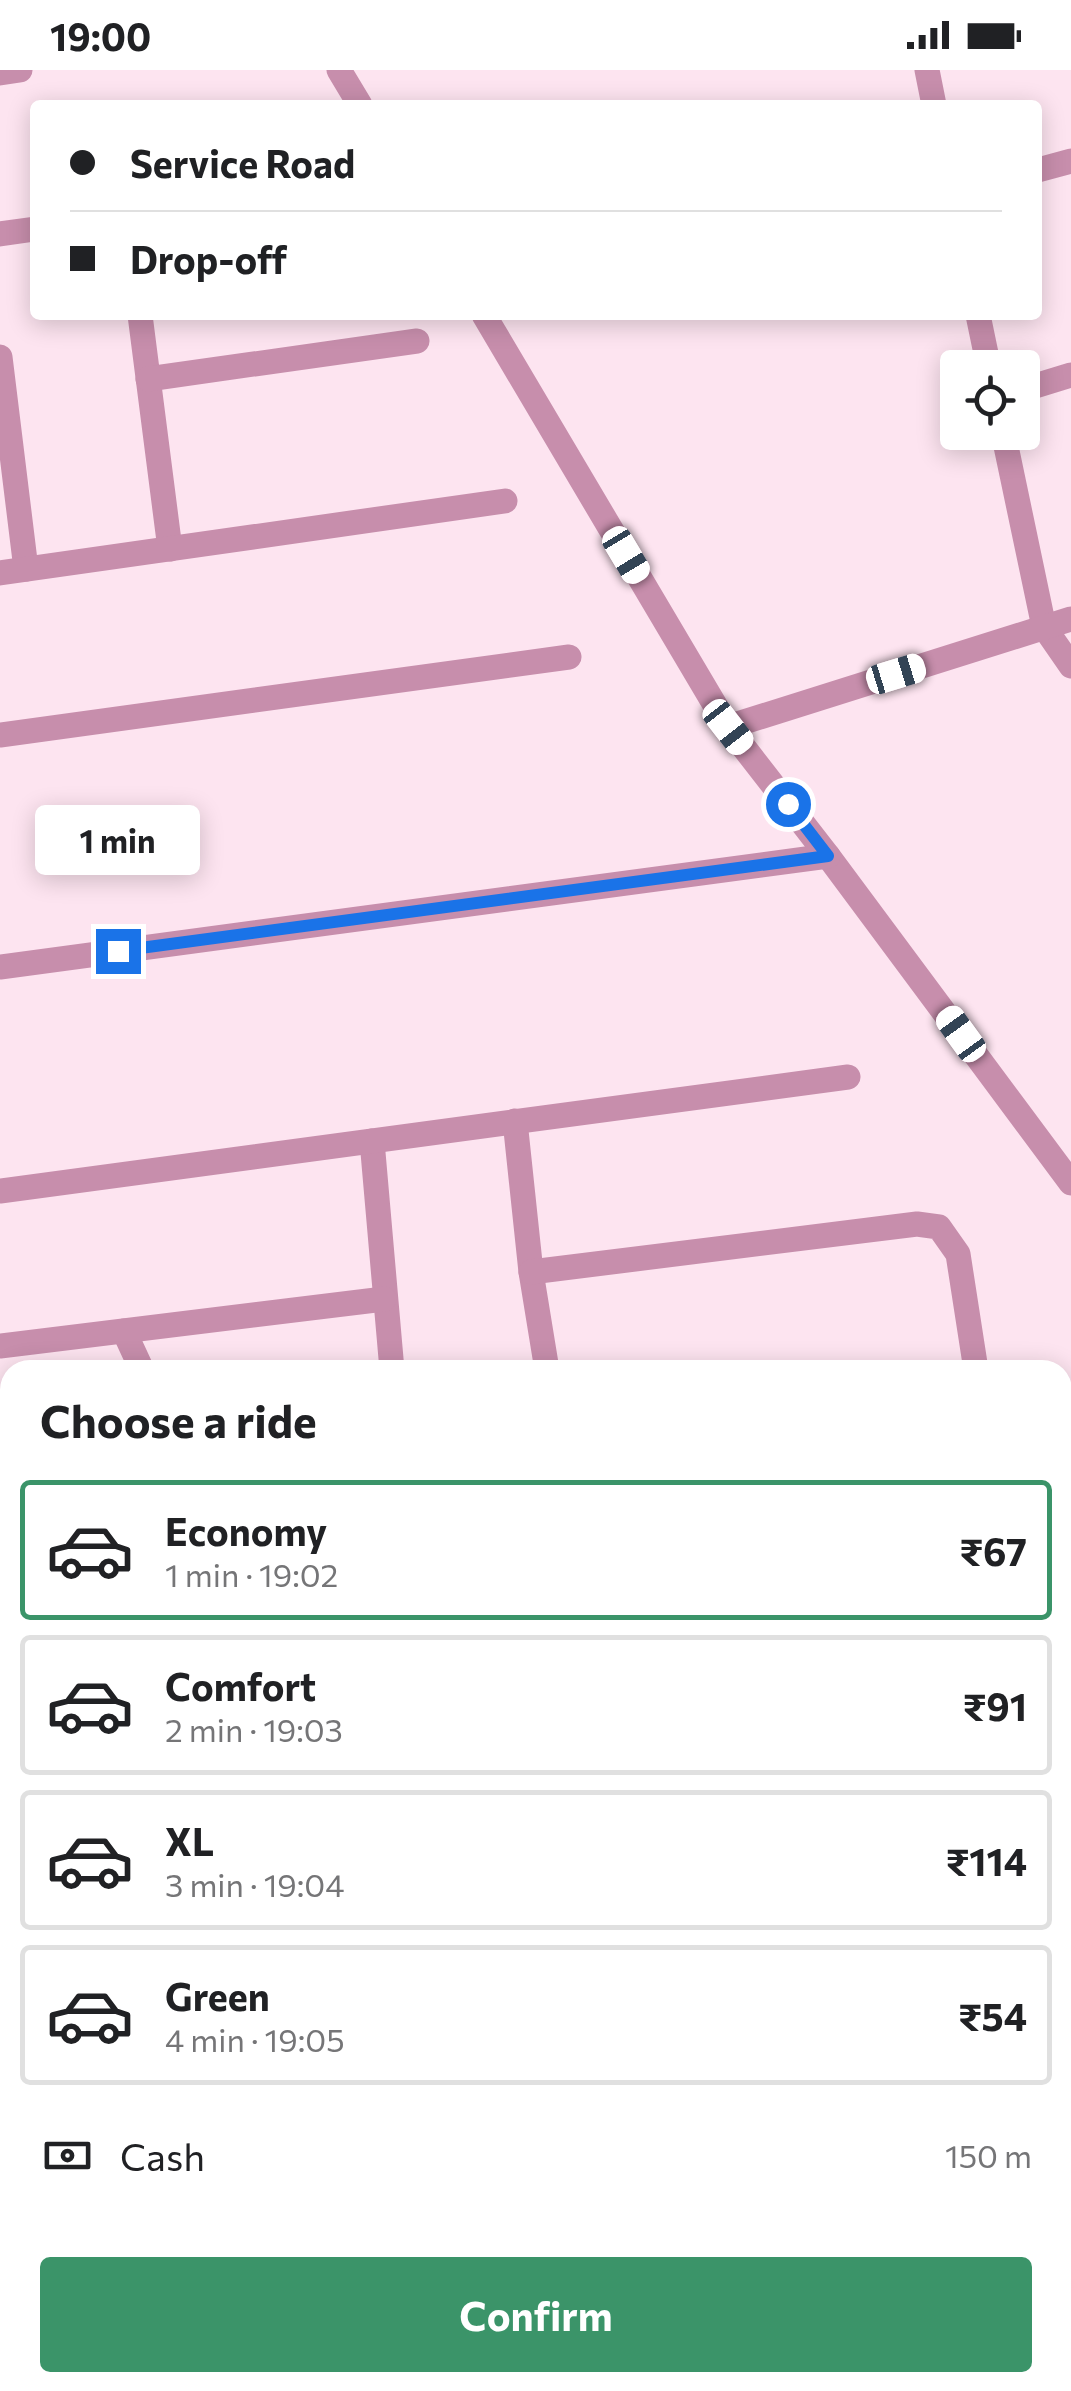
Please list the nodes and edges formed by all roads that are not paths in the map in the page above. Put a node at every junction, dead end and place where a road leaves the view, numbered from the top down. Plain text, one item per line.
1 (20, 70) edge
2 (339, 70) edge
3 (927, 70) edge
4 (0, 72) edge
5 (357, 100) edge
6 (933, 100) edge
7 (1071, 161) edge
8 (1042, 169) edge
9 (30, 230) edge
10 (0, 234) edge
11 (141, 320) edge
12 (487, 320) edge
13 (979, 320) edge
14 (417, 341) dead end
15 (985, 350) edge
16 (0, 357) edge
17 (1071, 375) edge
18 (148, 379) junction
19 (1040, 384) edge
20 (2, 399) edge
21 (1007, 450) edge
22 (505, 501) dead end
23 (170, 549) junction
24 (26, 569) junction
25 (0, 573) edge
26 (1071, 619) edge
27 (1044, 627) junction
28 (569, 657) dead end
29 (1071, 666) edge
30 (728, 727) junction
31 (0, 735) edge
32 (828, 856) junction
33 (0, 967) edge
34 (848, 1077) dead end
35 (515, 1122) junction
36 (372, 1141) junction
37 (1071, 1183) edge
38 (0, 1191) edge
39 (531, 1272) junction
40 (384, 1299) junction
41 (124, 1331) junction
42 (0, 1346) edge
43 (137, 1360) edge
44 (391, 1360) edge
45 (545, 1360) edge
46 (974, 1360) edge

1 - 4 street
2 - 5 street
3 - 6 street
7 - 8 street
9 - 10 street
11 - 18 street
12 - 30 street
13 - 15 street
14 - 18 street
16 - 20 street
17 - 19 street
18 - 23 street
20 - 24 street
21 - 27 street
22 - 23 street
23 - 24 street
24 - 25 street
26 - 27 street
27 - 29 street
27 - 30 street
28 - 31 street
30 - 32 street
32 - 33 street
32 - 37 street
34 - 35 street
35 - 36 street
35 - 39 street
36 - 38 street
36 - 40 street
39 - 45 street
39 - 46 street
40 - 41 street
40 - 44 street
41 - 42 street
41 - 43 street

